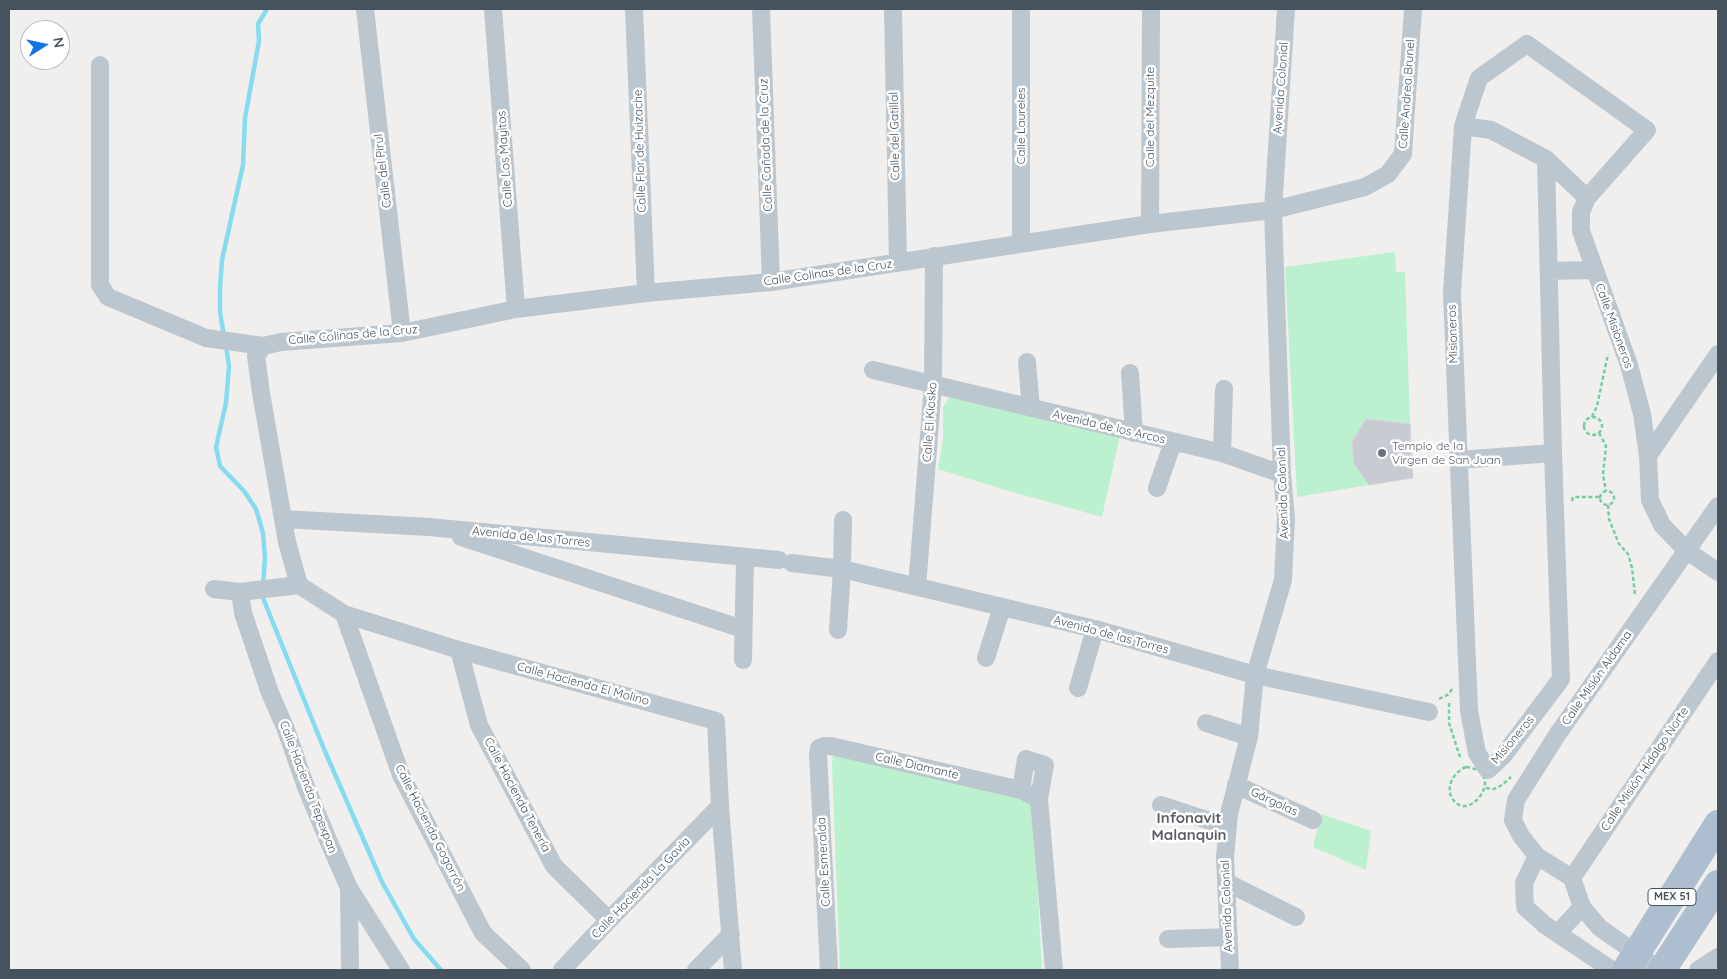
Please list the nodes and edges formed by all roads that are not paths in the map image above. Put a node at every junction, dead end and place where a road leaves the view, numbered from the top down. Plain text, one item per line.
1 (365, 9) edge
2 (493, 9) edge
3 (634, 9) edge
4 (762, 9) edge
5 (893, 9) edge
6 (1021, 9) edge
7 (1150, 9) edge
8 (1286, 9) edge
9 (1413, 9) edge
10 (100, 65) dead end
11 (1463, 126) junction
12 (1546, 159) junction
13 (1388, 174) joint
14 (1587, 198) junction
15 (1273, 210) junction
16 (1150, 224) junction
17 (1021, 243) junction
18 (934, 256) junction
19 (898, 263) junction
20 (1593, 270) junction
21 (1549, 271) junction
22 (771, 282) junction
23 (646, 293) junction
24 (516, 309) junction
25 (402, 333) junction
26 (263, 346) junction
27 (1718, 354) edge
28 (1027, 362) dead end
29 (874, 370) dead end
30 (1130, 373) dead end
31 (933, 385) junction
32 (1224, 389) dead end
33 (1031, 408) junction
34 (1134, 433) junction
35 (1173, 442) junction
36 (1222, 453) junction
37 (1553, 453) junction
38 (1648, 456) junction
39 (1458, 460) junction
40 (1282, 474) junction
41 (1157, 488) dead end
42 (1718, 506) edge
43 (283, 519) junction
44 (843, 520) dead end
45 (429, 527) junction
46 (1687, 551) junction
47 (744, 558) junction
48 (842, 569) junction
49 (1718, 572) edge
50 (299, 585) junction
51 (917, 587) junction
52 (214, 589) dead end
53 (240, 592) junction
54 (1002, 607) junction
55 (344, 614) junction
56 (1094, 629) junction
57 (743, 630) junction
58 (838, 630) dead end
59 (458, 650) junction
60 (986, 658) dead end
61 (743, 660) dead end
62 (1718, 661) edge
63 (1255, 676) junction
64 (1078, 688) dead end
65 (1429, 712) road end
66 (1206, 723) dead end
67 (1249, 737) junction
68 (818, 754) joint
69 (1236, 785) junction
70 (1021, 790) junction
71 (1039, 799) junction
72 (1161, 805) dead end
73 (720, 806) junction
74 (1312, 820) dead end
75 (1718, 824) edge
76 (1228, 827) junction
77 (1537, 856) junction
78 (1572, 878) junction
79 (1226, 882) junction
80 (1718, 884) edge
81 (349, 888) junction
82 (1582, 907) junction
83 (1296, 917) dead end
84 (609, 920) junction
85 (1558, 933) junction
86 (730, 934) junction
87 (1229, 937) junction
88 (1168, 939) dead end
89 (1718, 957) edge
90 (1631, 962) edge
91 (350, 970) edge
92 (401, 970) edge
93 (522, 970) edge
94 (562, 970) edge
95 (696, 970) edge
96 (734, 970) edge
97 (829, 970) edge
98 (1054, 970) edge
99 (1230, 970) edge
100 (1612, 970) edge
101 (1661, 970) edge
102 (1698, 970) edge

1 - 25 street, Calle del Pirul
2 - 24 street, Calle Los Mayitos
3 - 23 street, Calle Flor de Huizache
4 - 22 street, Calle Cañada de la Cruz
5 - 19 street, Calle del Gatillal
6 - 17 street, Calle Laureles
7 - 16 street, Calle del Mezquite
8 - 15 street, Avenida Colonial
9 - 13 street, Calle Andrea Brunel
10 - 26 street, Calle Colinas de la Cruz
11 - 12 street
11 - 14 street, Misioneros
11 - 39 street, Misioneros
12 - 14 street
12 - 21 street, Misioneros
13 - 15 street, Calle Colinas de la Cruz
14 - 20 street, Calle Misioneros
15 - 16 street, Calle Colinas de la Cruz
15 - 40 street, Avenida Colonial
16 - 17 street, Calle Colinas de la Cruz
17 - 18 street, Calle Colinas de la Cruz
18 - 19 street, Calle Colinas de la Cruz
18 - 31 street, Calle El Kiosko
19 - 22 street, Calle Colinas de la Cruz
20 - 21 street
20 - 38 street, Calle Misioneros
21 - 37 street, Misioneros
22 - 23 street, Calle Colinas de la Cruz
23 - 24 street, Calle Colinas de la Cruz
24 - 25 street, Calle Colinas de la Cruz
25 - 26 street, Calle Colinas de la Cruz
26 - 43 street
27 - 38 street
28 - 33 street
29 - 31 street, Avenida de los Arcos
30 - 34 street
31 - 33 street, Avenida de los Arcos
31 - 51 street, Calle El Kiosko
32 - 36 street
33 - 34 street, Avenida de los Arcos
34 - 35 street, Avenida de los Arcos
35 - 36 street, Avenida de los Arcos
35 - 41 street
36 - 40 street, Avenida de los Arcos
37 - 39 street
37 - 39 street, Misioneros
38 - 46 street, Calle Misioneros
40 - 63 street, Avenida Colonial
42 - 46 street, Calle Misión Aldama
43 - 45 street, Avenida de las Torres
43 - 50 street
44 - 48 street
45 - 47 street, Avenida de las Torres
45 - 57 street
46 - 49 street, Calle Misioneros
46 - 77 street, Calle Misión Aldama
47 - 48 street, Avenida de las Torres
47 - 57 street
48 - 51 street, Avenida de las Torres
48 - 58 street
50 - 53 street
50 - 55 street, Calle Hacienda El Molino
51 - 54 street, Avenida de las Torres
52 - 53 street
53 - 81 street, Calle Hacienda Tepexpan
54 - 56 street, Avenida de las Torres
54 - 60 street
55 - 59 street, Calle Hacienda El Molino
55 - 93 street, Calle Hacienda Gogorrón
56 - 63 street, Avenida de las Torres
56 - 64 street
57 - 61 street
59 - 73 street, Calle Hacienda El Molino
59 - 84 street, Calle Hacienda Tenería
62 - 78 street, Calle Misión Hidalgo Norte
63 - 65 street, Avenida de las Torres
63 - 67 street, Avenida Colonial
66 - 67 street
67 - 69 street, Avenida Colonial
68 - 70 street, Calle Diamante
68 - 97 street, Calle Esmeralda
69 - 74 street, Gárgolas
69 - 76 street, Avenida Colonial
70 - 71 street, Calle Diamante
70 - 71 street
71 - 98 street
72 - 76 street
73 - 84 street, Calle Hacienda La Gavia
73 - 86 street, Calle Hacienda El Molino
75 - 90 main road, MEX 51
76 - 79 street, Avenida Colonial
77 - 78 street, Calle Misión Aldama
77 - 85 street
78 - 82 street
79 - 83 street
79 - 87 street, Avenida Colonial
80 - 101 main road, MEX 51
81 - 91 street
81 - 92 street, Calle Hacienda Tepexpan
82 - 85 street
82 - 90 street
84 - 94 street, Calle Hacienda La Gavia
85 - 100 street
86 - 95 street
86 - 96 street, Calle Hacienda El Molino
87 - 88 street
87 - 99 street, Avenida Colonial
89 - 102 street
90 - 101 street

